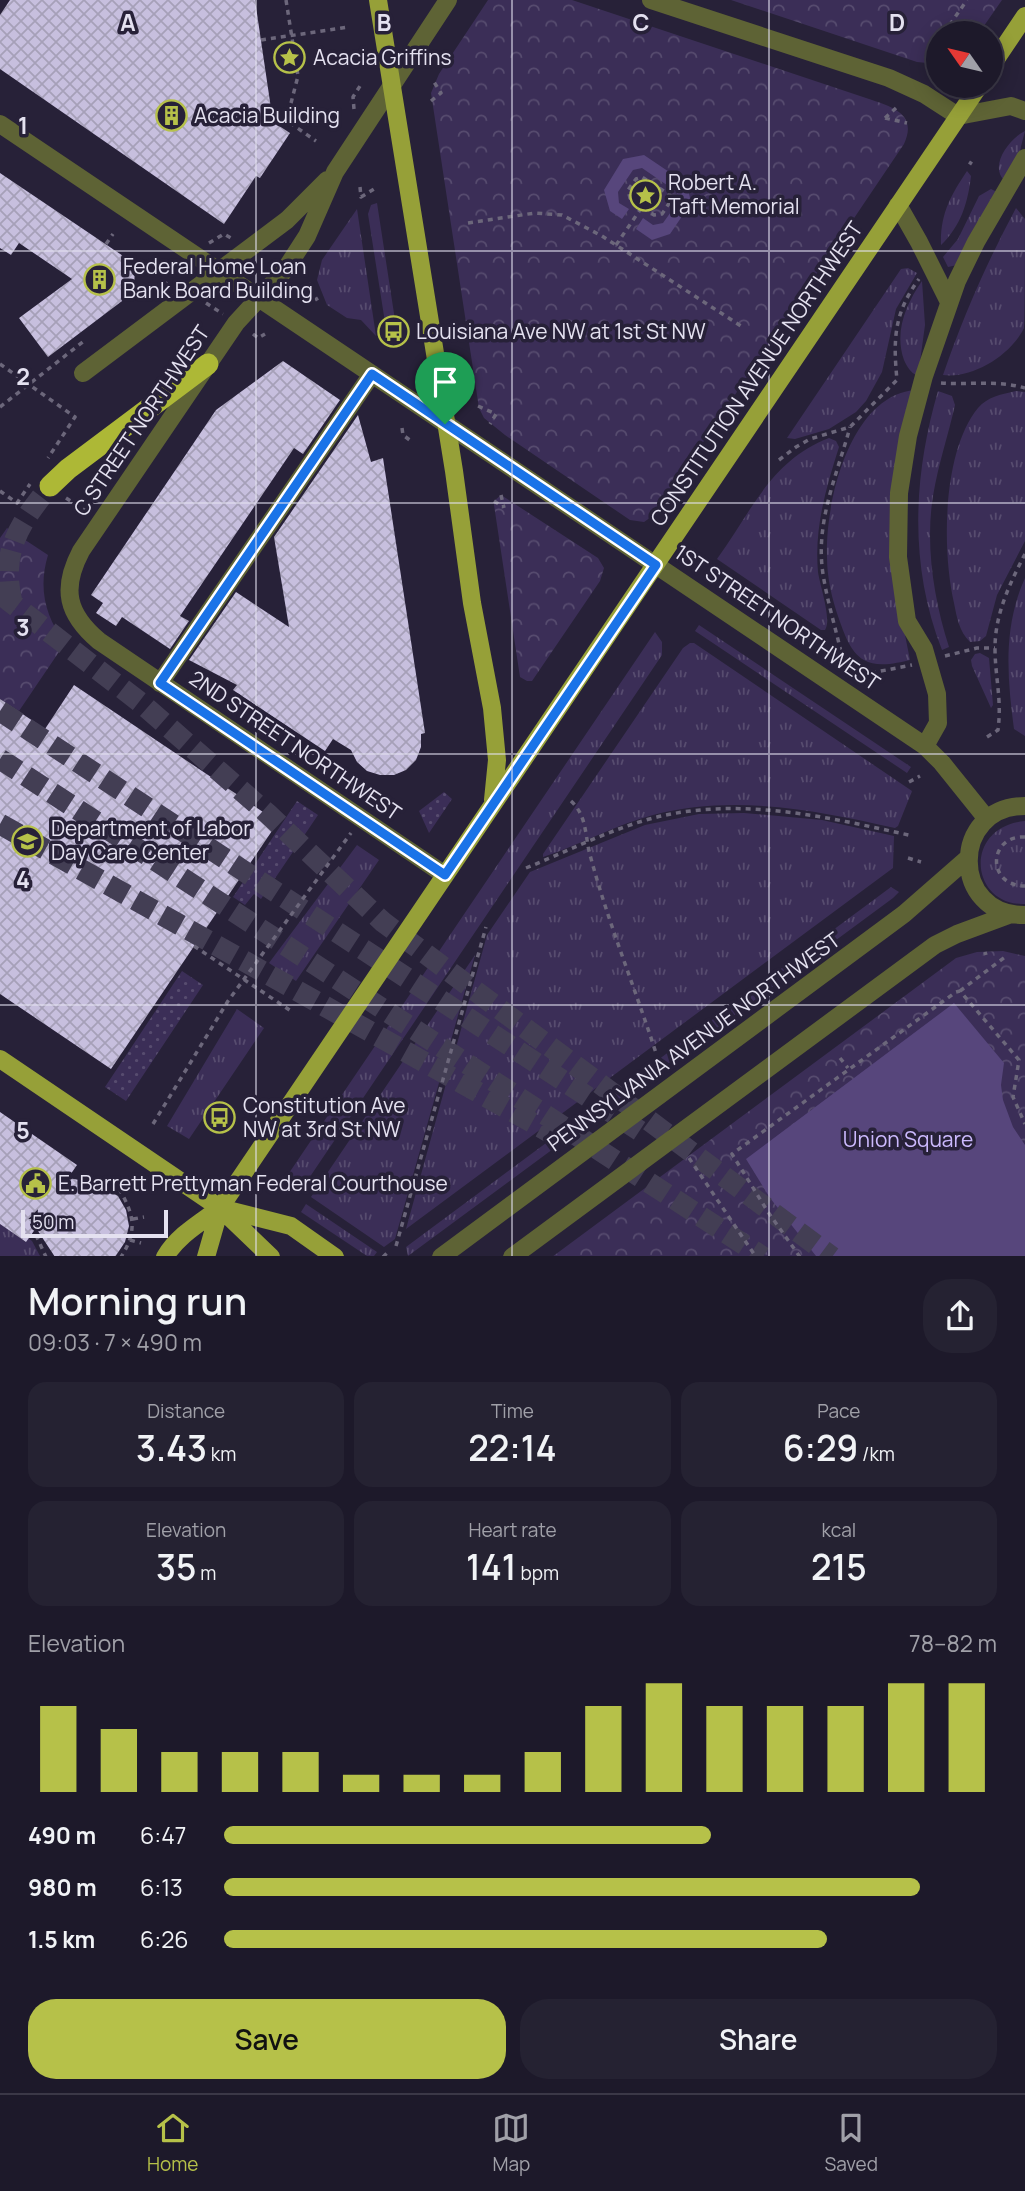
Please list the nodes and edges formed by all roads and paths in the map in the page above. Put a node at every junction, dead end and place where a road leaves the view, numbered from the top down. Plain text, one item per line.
1 (286, 0) edge
2 (378, 0) edge
3 (448, 0) edge
4 (651, 0) edge
5 (967, 0) edge
6 (1025, 16) edge
7 (952, 21) edge
8 (349, 27) dead end
9 (292, 36) junction
10 (261, 40) dead end
11 (1003, 49) edge
12 (434, 82) dead end
13 (360, 86) dead end
14 (391, 88) junction
15 (971, 98) edge
16 (431, 101) dead end
17 (354, 108) dead end
18 (896, 108) dead end
19 (1025, 111) edge
20 (958, 116) junction
21 (907, 123) dead end
22 (0, 124) edge
23 (316, 141) dead end
24 (1025, 158) edge
25 (335, 172) junction
26 (360, 187) dead end
27 (374, 189) dead end
28 (898, 205) junction
29 (642, 207) junction
30 (468, 223) dead end
31 (113, 234) dead end
32 (233, 239) dead end
33 (209, 243) dead end
34 (106, 244) dead end
35 (616, 245) junction
36 (167, 265) dead end
37 (162, 268) dead end
38 (218, 270) junction
39 (920, 278) dead end
40 (260, 298) junction
41 (205, 302) dead end
42 (948, 302) junction
43 (225, 315) dead end
44 (741, 326) dead end
45 (253, 334) dead end
46 (265, 334) dead end
47 (84, 341) dead end
48 (0, 364) edge
49 (208, 364) junction
50 (83, 373) dead end
51 (372, 374) junction
52 (940, 383) dead end
53 (28, 384) junction
54 (1025, 387) edge
55 (478, 405) dead end
56 (0, 407) edge
57 (445, 424) junction
58 (490, 424) dead end
59 (850, 427) junction
60 (402, 428) dead end
61 (411, 441) dead end
62 (779, 460) dead end
63 (46, 476) joint
64 (501, 495) dead end
65 (494, 501) dead end
66 (1025, 554) edge
67 (656, 565) junction
68 (69, 592) joint
69 (995, 648) junction
70 (841, 652) dead end
71 (944, 656) dead end
72 (914, 665) dead end
73 (871, 673) dead end
74 (160, 683) junction
75 (987, 737) dead end
76 (925, 746) junction
77 (920, 775) dead end
78 (909, 782) dead end
79 (571, 801) dead end
80 (1025, 806) edge
81 (490, 810) junction
82 (987, 820) junction
83 (1023, 829) edge
84 (352, 832) dead end
85 (913, 836) dead end
86 (1023, 836) edge
87 (587, 843) junction
88 (908, 858) dead end
89 (968, 858) junction
90 (921, 862) dead end
91 (526, 868) dead end
92 (445, 875) junction
93 (1025, 886) edge
94 (1018, 915) edge
95 (486, 927) dead end
96 (194, 946) dead end
97 (1005, 957) dead end
98 (243, 979) junction
99 (960, 991) junction
100 (291, 1011) dead end
101 (656, 1053) dead end
102 (840, 1058) dead end
103 (0, 1059) edge
104 (848, 1068) junction
105 (153, 1124) dead end
106 (1025, 1124) edge
107 (689, 1158) dead end
108 (114, 1180) dead end
109 (220, 1208) junction
110 (144, 1217) dead end
111 (132, 1219) junction
112 (36, 1235) dead end
113 (130, 1240) junction
114 (141, 1243) dead end
115 (396, 1246) dead end
116 (797, 1252) junction
117 (46, 1256) edge
118 (121, 1256) edge
119 (165, 1256) edge
120 (206, 1256) edge
121 (271, 1256) edge
122 (335, 1256) edge
123 (441, 1256) edge
124 (512, 1256) edge
125 (756, 1256) edge
126 (790, 1256) edge
127 (800, 1256) edge

1 - 9 path
2 - 14 main road
3 - 14 street, C STREET NORTHWEST
4 - 20 street
5 - 7 path
6 - 11 main road
8 - 9 path
9 - 10 path
9 - 23 path
12 - 16 path
13 - 17 path
14 - 25 street, C STREET NORTHWEST
14 - 57 main road
15 - 20 main road, CONSTITUTION AVENUE NORTHWEST
18 - 21 path
19 - 20 street
20 - 28 main road, CONSTITUTION AVENUE NORTHWEST
22 - 38 street, 1ST STREET NORTHWEST
24 - 42 street
25 - 38 street
25 - 40 street, C STREET NORTHWEST
26 - 27 path
28 - 42 street
28 - 67 main road, CONSTITUTION AVENUE NORTHWEST
29 - 29 path
29 - 35 path
30 - 35 path
31 - 34 path
32 - 33 path
35 - 44 path
36 - 37 path
38 - 40 street, 1ST STREET NORTHWEST
38 - 50 street
39 - 59 path
40 - 49 street, C STREET NORTHWEST
40 - 51 street, 1ST STREET NORTHWEST
41 - 43 path
42 - 76 street
45 - 46 path
47 - 53 path
48 - 53 path
49 - 63 highway
49 - 68 street, C STREET NORTHWEST
51 - 57 street, 1ST STREET NORTHWEST
51 - 74 street
52 - 54 path
53 - 56 path
53 - 63 path
55 - 58 path
57 - 67 street, 1ST STREET NORTHWEST
57 - 81 main road
59 - 62 path
59 - 70 path
60 - 61 path
64 - 65 path
66 - 69 path
67 - 76 street, 1ST STREET NORTHWEST
67 - 81 main road, CONSTITUTION AVENUE NORTHWEST
68 - 74 street, 2ND STREET NORTHWEST
69 - 71 path
69 - 75 path
72 - 73 path
74 - 92 street, 2ND STREET NORTHWEST
76 - 82 street, 1ST STREET NORTHWEST
77 - 78 path
79 - 87 path
80 - 82 street
81 - 92 main road, CONSTITUTION AVENUE NORTHWEST
82 - 89 street
83 - 86 path
84 - 98 path
85 - 87 path
86 - 93 path
87 - 91 path
87 - 101 path
88 - 90 path
89 - 94 street
89 - 123 street, PENNSYLVANIA AVENUE NORTHWEST
92 - 109 main road, CONSTITUTION AVENUE NORTHWEST
94 - 124 street
95 - 115 path
96 - 98 path
97 - 99 path
98 - 100 path
98 - 105 path
99 - 104 path
99 - 106 path
102 - 104 path
103 - 109 main road
104 - 116 path
107 - 125 path
108 - 111 path
109 - 119 main road, CONSTITUTION AVENUE NORTHWEST
109 - 120 main road, CONSTITUTION AVENUE NORTHWEST
109 - 121 main road
109 - 122 main road
110 - 111 path
111 - 113 path
112 - 117 path
113 - 114 path
113 - 118 path
116 - 126 path
116 - 127 path

